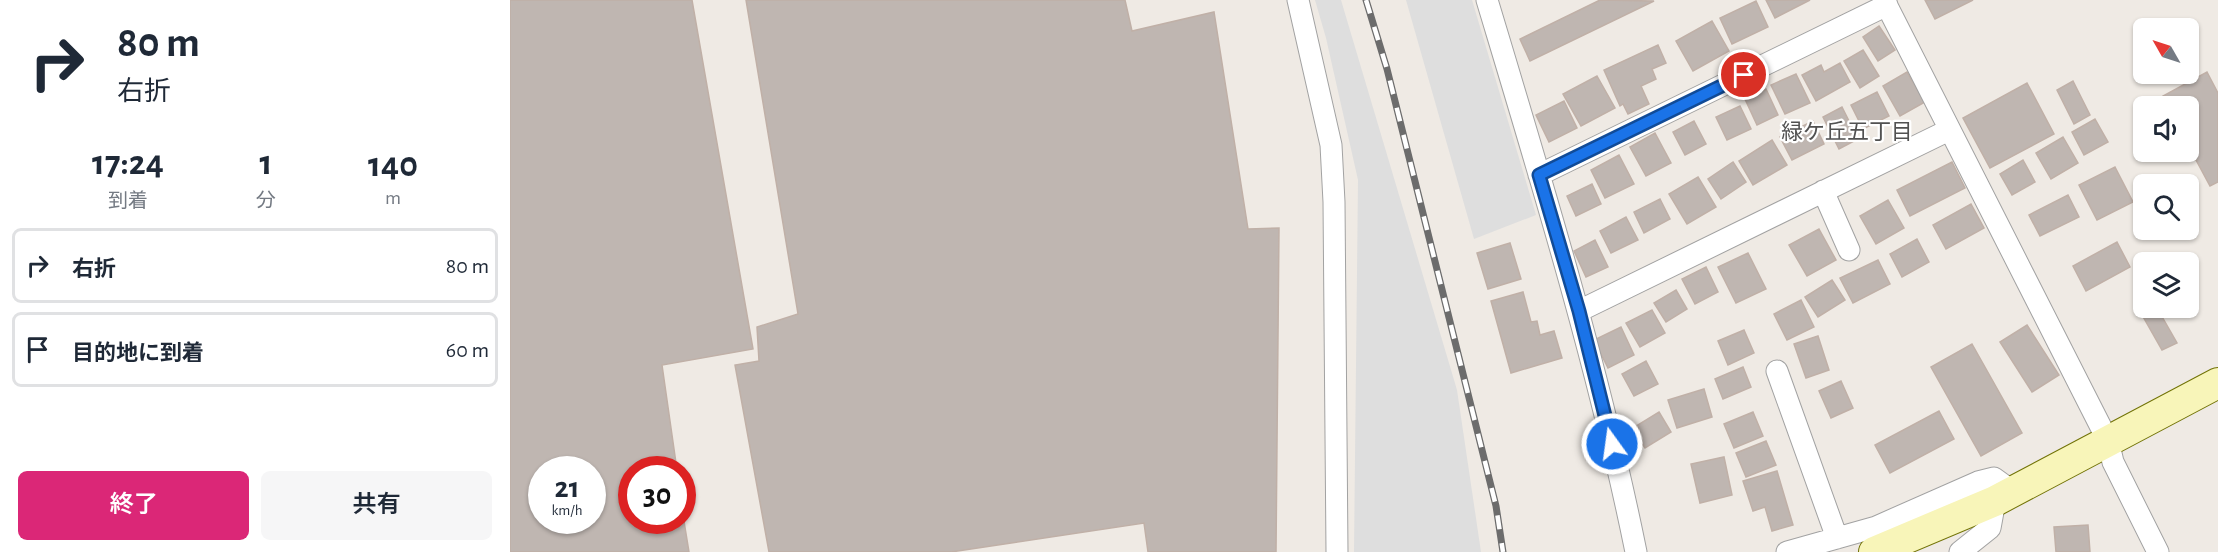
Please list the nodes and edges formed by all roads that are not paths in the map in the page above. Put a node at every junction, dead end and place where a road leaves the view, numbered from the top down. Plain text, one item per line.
1 (1298, 0) edge
2 (1487, 0) edge
3 (1886, 3) edge
4 (1949, 130) junction
5 (1539, 175) junction
6 (1823, 191) junction
7 (1849, 250) dead end
8 (1579, 311) junction
9 (1777, 371) dead end
10 (2218, 383) edge
11 (2108, 441) junction
12 (2004, 496) junction
13 (1837, 538) junction
14 (1337, 552) edge
15 (1636, 552) edge
16 (1786, 552) edge
17 (1874, 552) edge
18 (1960, 552) edge
19 (2158, 552) edge

1 - 14 street
2 - 5 street
3 - 4 street
3 - 5 street
4 - 6 street
4 - 11 street
5 - 8 street
6 - 7 street
6 - 8 street
8 - 15 street
9 - 13 street
10 - 11 street
11 - 12 street
11 - 19 street
12 - 13 street
12 - 17 street
12 - 18 street
13 - 16 street

